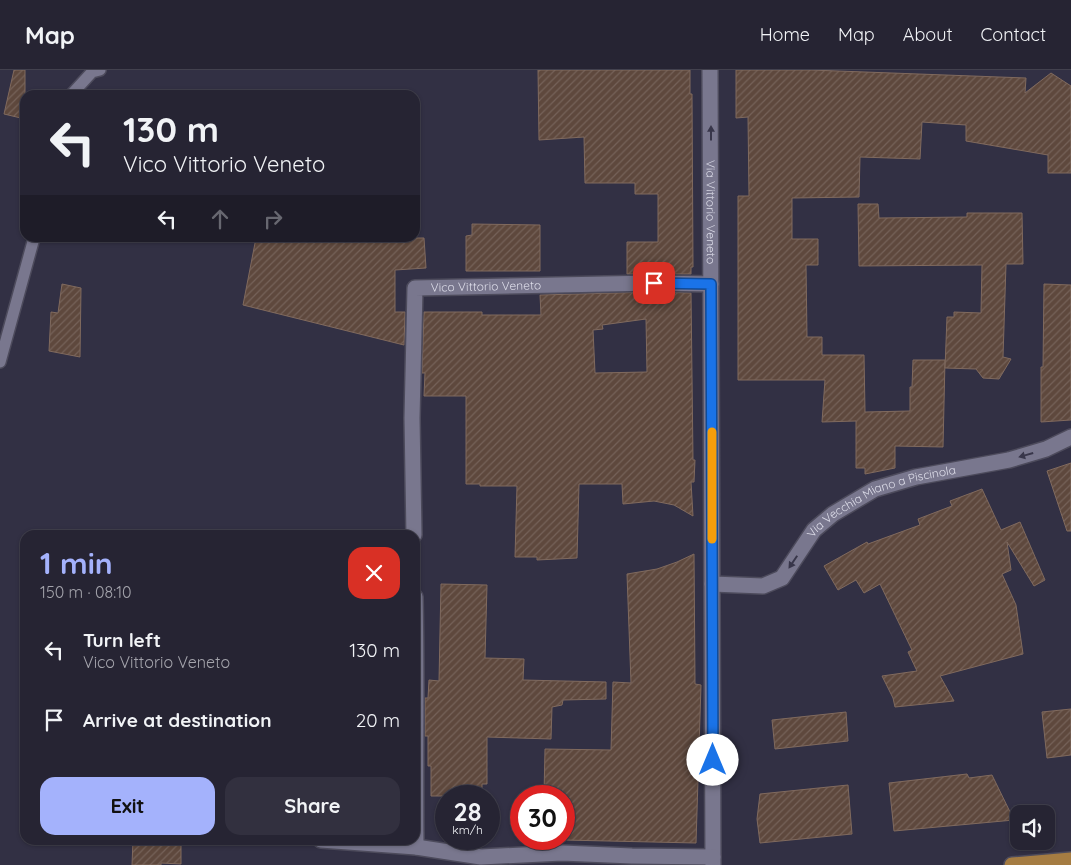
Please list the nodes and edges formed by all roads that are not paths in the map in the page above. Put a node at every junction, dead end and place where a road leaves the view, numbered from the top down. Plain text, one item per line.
1 (100, 70) edge
2 (710, 70) edge
3 (76, 90) edge
4 (33, 242) edge
5 (711, 284) junction
6 (0, 362) edge
7 (1071, 437) edge
8 (414, 530) edge
9 (712, 584) junction
10 (389, 845) edge
11 (416, 847) joint
12 (1071, 860) edge
13 (713, 861) edge
14 (1012, 865) edge

1 - 3 lane
5 -> 2 street, Via Vittorio Veneto
4 - 6 lane
5 - 8 street, Vico Vittorio Veneto
5 - 9 street, Via Vittorio Veneto
7 -> 9 street, Via Vecchia Miano a Piscinola
9 - 13 street, Via Vittorio Veneto
10 - 11 street
11 - 13 street
12 - 14 main road

